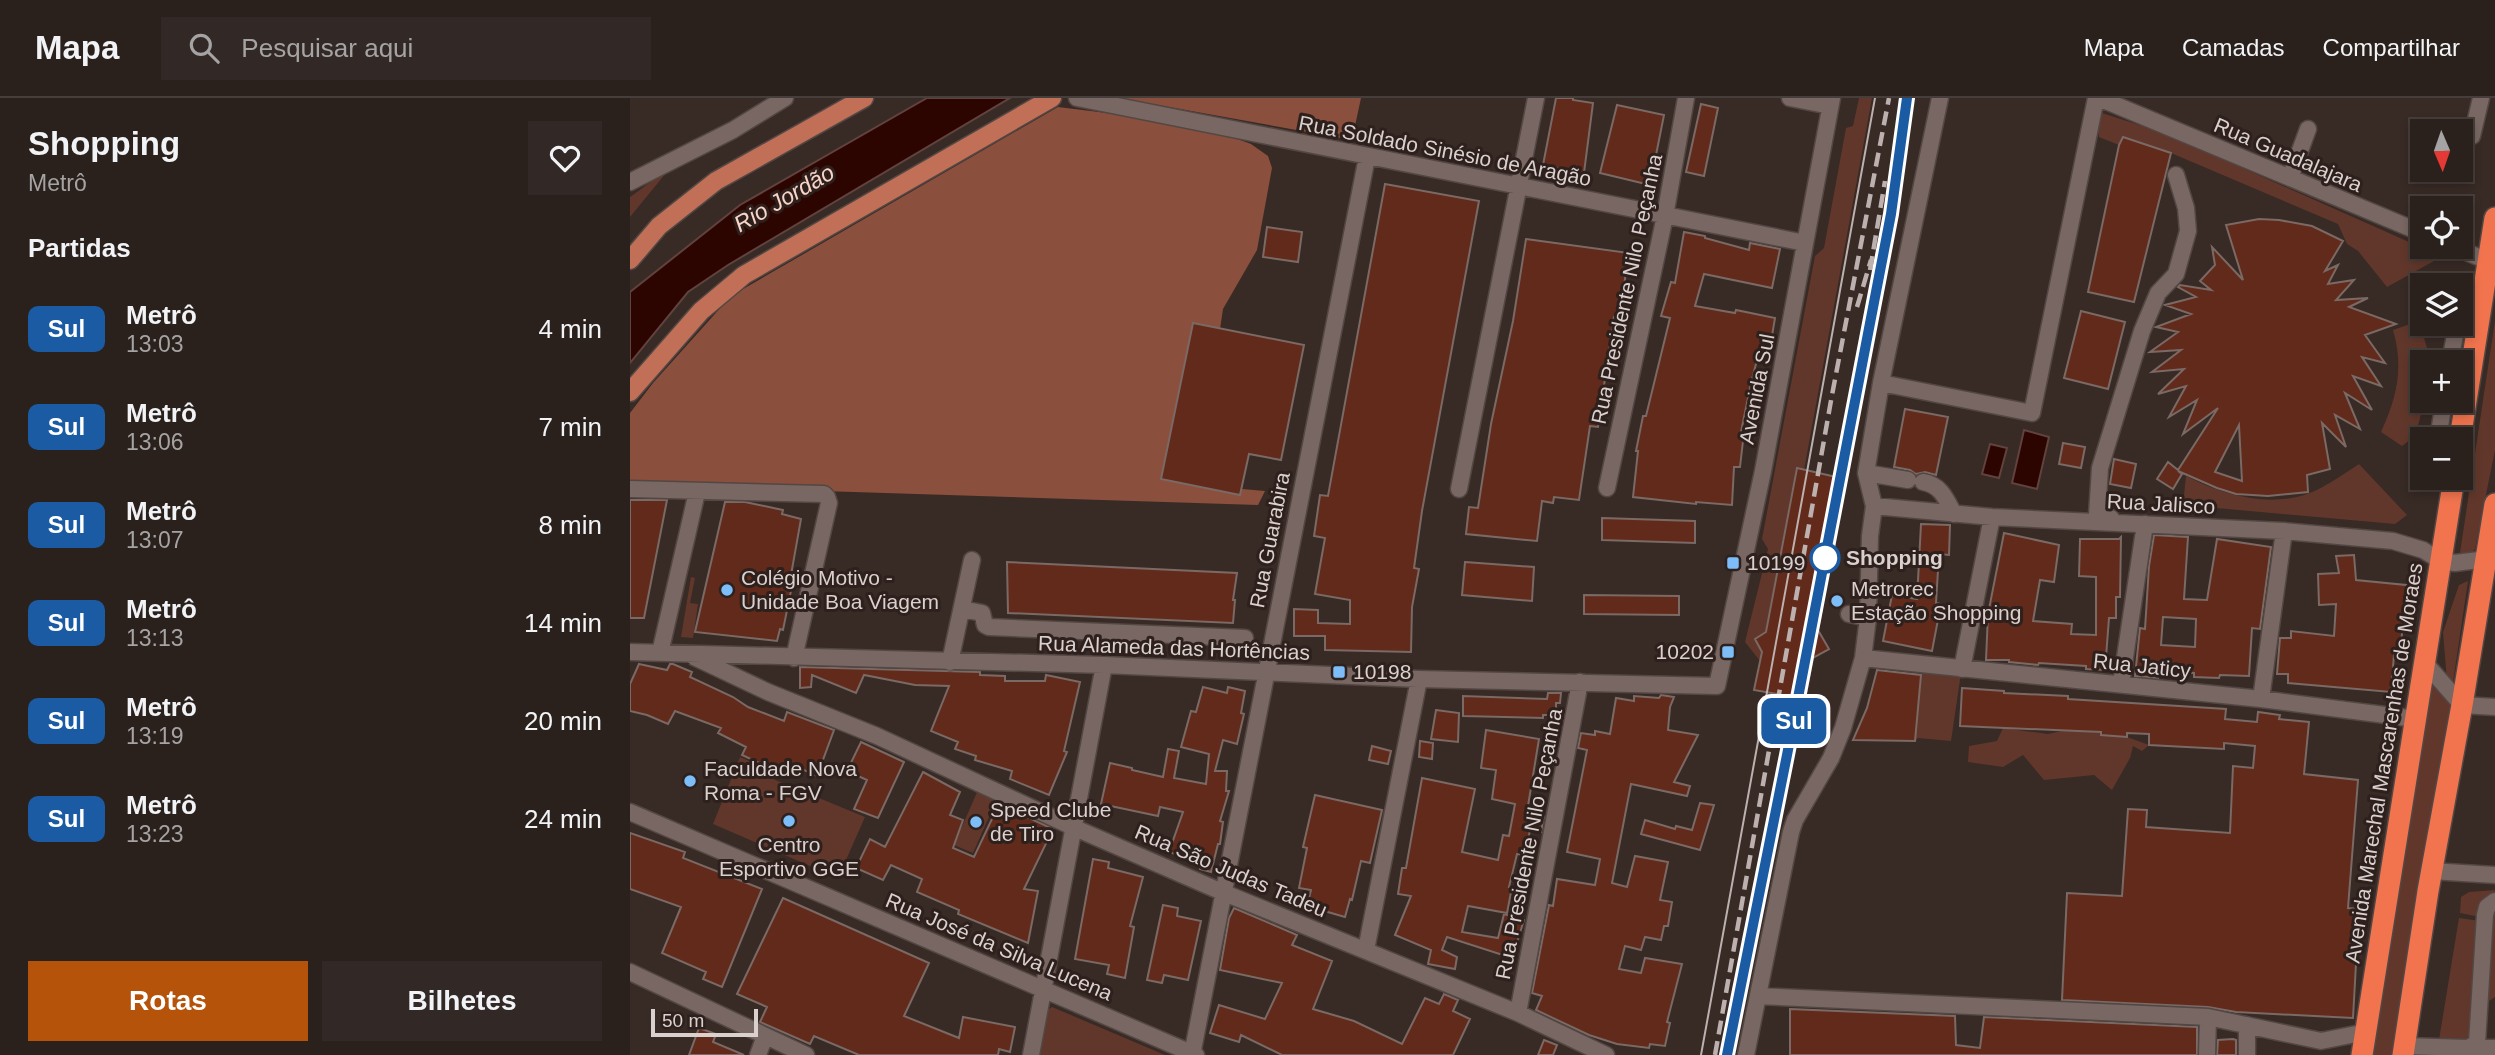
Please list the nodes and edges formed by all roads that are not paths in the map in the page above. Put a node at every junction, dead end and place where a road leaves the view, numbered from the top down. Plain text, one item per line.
1 (773, 98) edge
2 (785, 98) edge
3 (863, 98) edge
4 (1052, 98) edge
5 (1077, 98) edge
6 (1536, 98) edge
7 (1686, 98) edge
8 (1940, 98) edge
9 (2098, 98) edge
10 (2481, 98) edge
11 (1800, 99) edge
12 (1831, 102) edge
13 (2308, 129) dead end
14 (2473, 132) edge
15 (1367, 157) junction
16 (630, 174) edge
17 (2176, 175) dead end
18 (2290, 178) junction
19 (630, 182) edge
20 (1518, 187) junction
21 (1665, 216) junction
22 (2495, 218) edge
23 (2410, 228) edge
24 (1805, 243) junction
25 (2473, 255) edge
26 (630, 260) edge
27 (2488, 261) junction
28 (2481, 308) junction
29 (2473, 313) edge
30 (1881, 383) junction
31 (630, 392) edge
32 (2462, 427) edge
33 (1866, 473) junction
34 (1607, 488) dead end
35 (630, 489) edge
36 (1459, 489) dead end
37 (2452, 490) edge
38 (697, 492) junction
39 (2495, 504) edge
40 (1874, 506) junction
41 (1954, 514) junction
42 (1992, 517) junction
43 (2127, 523) junction
44 (2145, 524) junction
45 (2284, 531) junction
46 (2490, 559) edge
47 (972, 560) dead end
48 (2441, 561) junction
49 (962, 609) junction
50 (1849, 614) dead end
51 (1868, 618) junction
52 (1245, 638) dead end
53 (630, 652) edge
54 (660, 653) junction
55 (689, 654) junction
56 (794, 658) junction
57 (1863, 658) junction
58 (950, 662) junction
59 (2425, 663) junction
60 (1104, 665) junction
61 (1962, 669) junction
62 (1265, 673) junction
63 (1419, 679) junction
64 (1580, 682) junction
65 (2121, 684) junction
66 (1717, 686) joint
67 (2260, 699) junction
68 (2462, 705) junction
69 (2495, 707) edge
70 (2416, 719) junction
71 (630, 812) edge
72 (1075, 828) junction
73 (2431, 871) junction
74 (2495, 875) edge
75 (1222, 892) junction
76 (2495, 901) edge
77 (1366, 950) junction
78 (630, 972) edge
79 (1043, 989) junction
80 (1758, 996) junction
81 (2488, 1004) edge
82 (1518, 1013) junction
83 (2208, 1017) junction
84 (2248, 1026) junction
85 (2366, 1032) junction
86 (765, 1036) junction
87 (2468, 1048) junction
88 (2495, 1048) edge
89 (2404, 1050) edge
90 (1193, 1054) edge
91 (758, 1055) edge
92 (806, 1055) edge
93 (1031, 1055) edge
94 (1606, 1055) edge
95 (1746, 1055) edge
96 (2207, 1055) edge
97 (2247, 1055) edge
98 (2362, 1055) edge

1 - 16 street
2 - 19 street
3 - 26 main road
4 - 31 main road
5 - 15 street, Rua Soldado Sinésio de Aragão
6 - 20 street
7 - 21 street, Rua Presidente Nilo Peçanha
8 - 30 street
9 - 18 street, Rua Guadalajara
9 - 30 street
10 - 14 street
11 - 12 street
12 - 24 street, Avenida Sul
13 - 18 street
15 - 20 street, Rua Soldado Sinésio de Aragão
15 - 62 street, Rua Guarabira
17 - 43 street
18 - 23 street, Rua Guadalajara
20 - 21 street, Rua Soldado Sinésio de Aragão
20 - 36 street
21 - 24 street, Rua Soldado Sinésio de Aragão
21 - 34 street, Rua Presidente Nilo Peçanha
22 - 27 highway
24 - 66 street, Avenida Sul
25 - 27 street
27 - 28 highway
28 - 29 street
28 - 32 highway
30 - 33 street
33 - 40 street
33 - 41 street
35 - 38 street
37 - 48 highway, Avenida Marechal Mascarenhas de Moraes
38 - 54 street
38 - 56 street
39 - 46 highway
40 - 41 street, Rua Jalisco
40 - 51 street
41 - 42 street, Rua Jalisco
42 - 43 street, Rua Jalisco
42 - 61 street
43 - 44 street, Rua Jalisco
44 - 45 street, Rua Jalisco
44 - 65 street
45 - 48 street, Rua Jalisco
45 - 67 street
46 - 48 street
46 - 68 highway
47 - 49 street
48 - 59 highway, Avenida Marechal Mascarenhas de Moraes
49 - 52 street
49 - 58 street
50 - 51 street
51 - 57 street
53 - 54 street, Rua Alameda das Hortências
54 - 55 street, Rua Alameda das Hortências
55 - 56 street, Rua Alameda das Hortências
55 - 72 street, Rua São Judas Tadeu
56 - 58 street, Rua Alameda das Hortências
57 - 61 street, Rua Jaticy
57 - 80 street
58 - 60 street, Rua Alameda das Hortências
59 - 68 street
59 - 70 highway, Avenida Marechal Mascarenhas de Moraes
60 - 62 street, Rua Alameda das Hortências
60 - 72 street
61 - 65 street, Rua Jaticy
62 - 63 street, Rua Alameda das Hortências
62 - 75 street, Rua Guarabira
63 - 64 street, Rua Alameda das Hortências
63 - 77 street
64 - 66 street, Rua Alameda das Hortências
64 - 82 street, Rua Presidente Nilo Peçanha
65 - 67 street, Rua Jaticy
67 - 70 street, Rua Jaticy
68 - 69 street
68 - 73 highway
70 - 85 highway, Avenida Marechal Mascarenhas de Moraes
71 - 79 street, Rua José da Silva Lucena
72 - 75 street, Rua São Judas Tadeu
72 - 79 street
73 - 74 street
73 - 89 highway
75 - 77 street, Rua São Judas Tadeu
75 - 90 street, Rua Guarabira
76 - 81 street
77 - 82 street, Rua São Judas Tadeu
78 - 86 street
79 - 90 street, Rua José da Silva Lucena
79 - 93 street
80 - 83 street
80 - 95 street
81 - 87 street
82 - 94 street, Rua São Judas Tadeu
83 - 84 street
83 - 96 street
84 - 85 street
84 - 97 street
85 - 98 highway, Avenida Marechal Mascarenhas de Moraes
86 - 91 street
86 - 92 street
87 - 88 street
87 - 89 street

